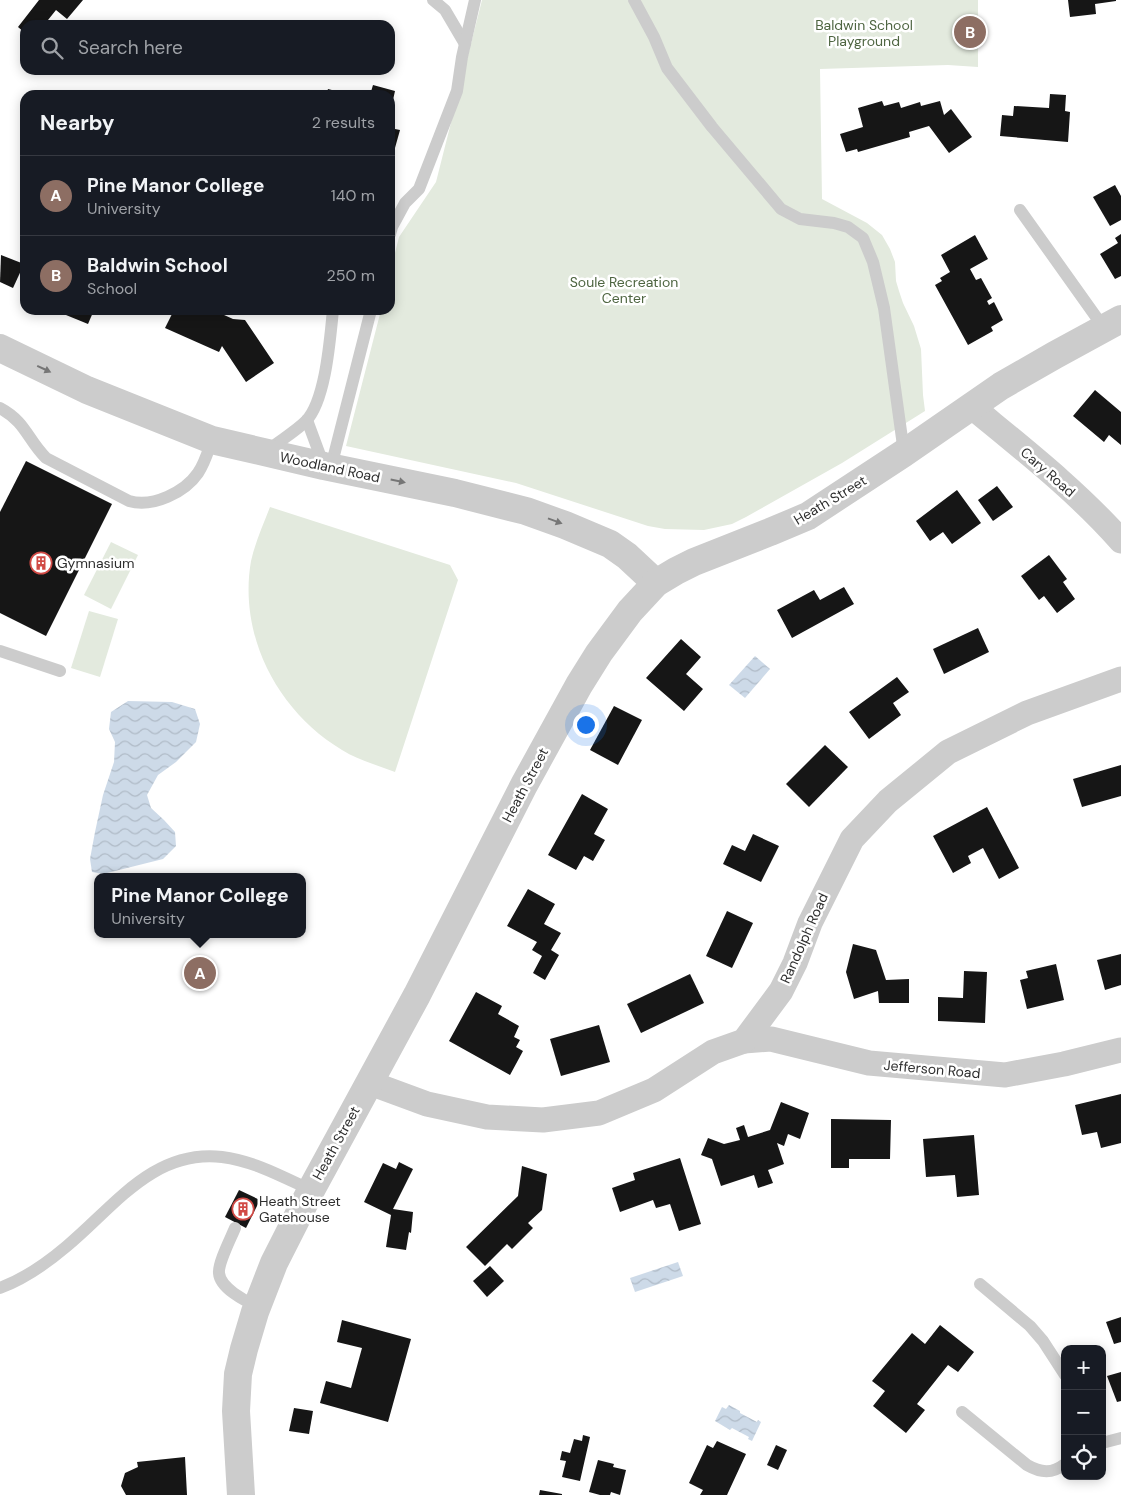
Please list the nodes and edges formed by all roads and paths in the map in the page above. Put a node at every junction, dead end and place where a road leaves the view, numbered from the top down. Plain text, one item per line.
1 (433, 0) edge
2 (475, 0) edge
3 (634, 0) edge
4 (465, 44) junction
5 (1020, 210) dead end
6 (395, 221) edge
7 (333, 315) edge
8 (370, 315) edge
9 (1113, 324) edge
10 (0, 348) edge
11 (971, 406) junction
12 (0, 408) edge
13 (307, 420) junction
14 (212, 440) junction
15 (265, 453) junction
16 (904, 453) junction
17 (327, 467) junction
18 (1121, 542) edge
19 (656, 584) junction
20 (0, 651) edge
21 (60, 671) dead end
22 (1121, 679) edge
23 (744, 1040) junction
24 (1121, 1050) edge
25 (370, 1083) junction
26 (311, 1190) junction
27 (235, 1228) dead end
28 (980, 1284) dead end
29 (0, 1288) edge
30 (257, 1306) junction
31 (1061, 1369) edge
32 (962, 1412) dead end
33 (1121, 1438) edge
34 (1106, 1442) edge
35 (1061, 1466) edge
36 (241, 1495) edge

1 - 4 lane
2 - 4 lane
3 - 16 lane
4 - 6 lane
5 - 9 lane
7 - 13 lane
8 - 17 lane
9 - 11 street, Heath Street
10 -> 14 street, Woodland Road
11 - 16 street, Heath Street
11 - 18 street, Cary Road
12 - 14 lane
13 - 15 lane
13 - 17 lane
14 - 15 street, Woodland Road
15 - 17 street, Woodland Road
16 - 19 street, Heath Street
17 -> 19 street, Woodland Road
19 - 25 street, Heath Street
20 - 21 lane
22 - 23 street, Randolph Road
23 - 24 street, Jefferson Road
23 - 25 street
25 - 26 street, Heath Street
26 - 29 lane
26 - 30 street, Heath Street
27 - 30 lane
28 - 31 lane
30 - 36 street, Heath Street
32 - 35 lane
33 - 34 lane

